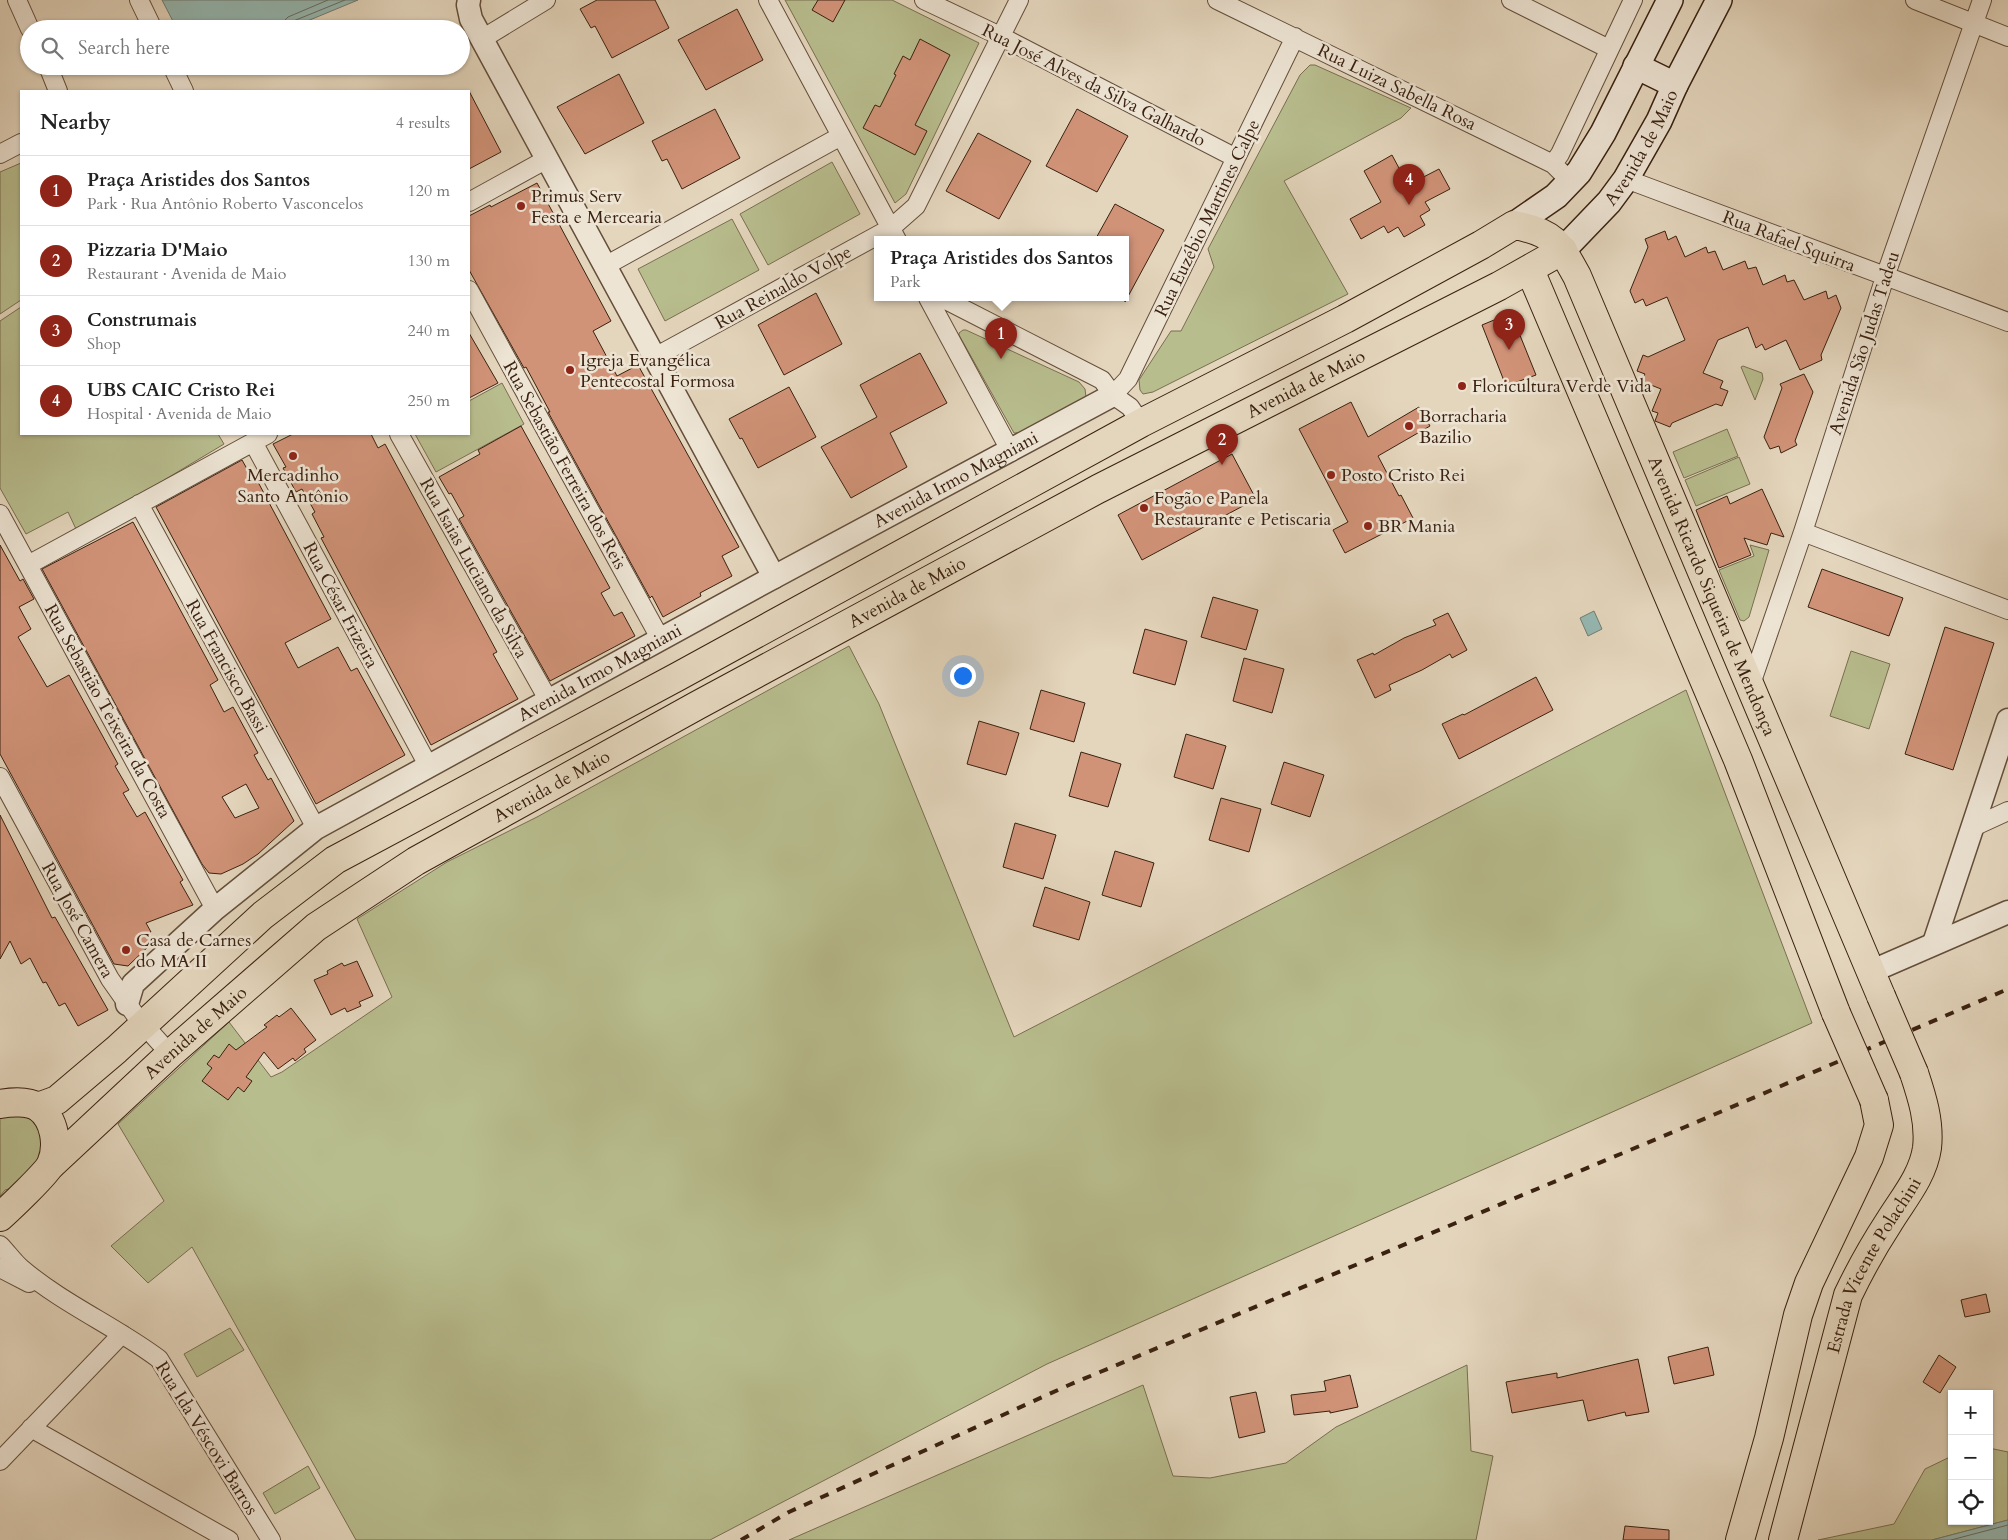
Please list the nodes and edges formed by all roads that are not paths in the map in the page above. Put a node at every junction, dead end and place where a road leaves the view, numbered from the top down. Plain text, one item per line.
1 (17, 0) edge
2 (139, 0) edge
3 (469, 0) edge
4 (546, 0) edge
5 (768, 0) edge
6 (924, 0) edge
7 (1019, 0) edge
8 (1217, 0) edge
9 (1511, 0) edge
10 (1633, 0) edge
11 (1670, 0) edge
12 (1719, 0) edge
13 (1915, 0) edge
14 (1982, 0) edge
15 (26, 20) edge
16 (149, 20) edge
17 (1974, 25) junction
18 (1000, 36) junction
19 (1294, 37) junction
20 (2008, 37) edge
21 (482, 38) junction
22 (1608, 49) junction
23 (1636, 66) junction
24 (52, 75) edge
25 (176, 75) edge
26 (1675, 85) junction
27 (58, 90) edge
28 (184, 90) edge
29 (841, 136) junction
30 (20, 144) edge
31 (0, 154) edge
32 (1236, 158) junction
33 (547, 159) junction
34 (1553, 164) junction
35 (1626, 180) junction
36 (1569, 184) junction
37 (470, 201) edge
38 (1514, 225) junction
39 (894, 234) edge
40 (874, 244) edge
41 (1563, 250) junction
42 (605, 266) junction
43 (1530, 270) junction
44 (1885, 277) junction
45 (470, 292) edge
46 (930, 301) edge
47 (948, 301) edge
48 (1345, 319) junction
49 (2008, 322) edge
50 (1365, 355) junction
51 (654, 357) junction
52 (1113, 395) junction
53 (1141, 423) junction
54 (400, 435) edge
55 (261, 438) edge
56 (1011, 452) junction
57 (1161, 457) junction
58 (139, 504) junction
59 (0, 514) edge
60 (1803, 532) junction
61 (28, 565) junction
62 (774, 578) junction
63 (2008, 610) edge
64 (661, 640) junction
65 (677, 678) junction
66 (1750, 687) junction
67 (549, 701) junction
68 (1714, 703) junction
69 (698, 705) junction
70 (2008, 720) edge
71 (1775, 745) junction
72 (1738, 760) junction
73 (429, 767) junction
74 (0, 777) edge
75 (2008, 811) edge
76 (316, 828) junction
77 (1971, 828) junction
78 (216, 909) junction
79 (2008, 912) edge
80 (1934, 943) junction
81 (1876, 984) junction
82 (135, 1013) junction
83 (170, 1054) junction
84 (0, 1104) edge
85 (38, 1107) junction
86 (51, 1165) junction
87 (1, 1215) edge
88 (0, 1245) edge
89 (0, 1268) edge
90 (60, 1296) junction
91 (122, 1334) junction
92 (31, 1428) junction
93 (0, 1460) edge
94 (229, 1540) edge
95 (271, 1540) edge
96 (1740, 1540) edge
97 (1783, 1540) edge

1 - 15 street
2 - 16 street
3 - 21 street
4 - 21 street
5 - 29 street
6 - 18 street, Rua José Alves da Silva Galhardo
7 - 18 street, Rua Reinaldo Volpe
8 - 19 street, Rua Luiza Sabella Rosa
9 - 22 street
10 - 22 street
11 - 23 main road, Avenida de Maio
12 - 26 main road, Avenida de Maio
13 - 17 street
14 - 17 street, Avenida São Judas Tadeu
17 - 20 street
17 - 44 street, Avenida São Judas Tadeu
18 - 32 street, Rua José Alves da Silva Galhardo
18 - 39 street, Rua Reinaldo Volpe
19 - 32 street, Rua Euzébio Martines Calpe
19 - 34 street, Rua Luiza Sabella Rosa
21 - 33 street
22 - 34 street
23 - 26 main road
23 - 36 main road, Avenida de Maio
24 - 27 street
25 - 28 street
26 - 35 main road, Avenida de Maio
29 - 39 street
29 - 42 street
30 - 31 street
32 - 52 street, Rua Euzébio Martines Calpe
33 - 37 street
33 - 42 street
34 - 36 street, Rua Luiza Sabella Rosa
35 - 41 main road, Avenida de Maio
35 - 44 street, Rua Rafael Squirra
36 - 38 main road, Avenida de Maio
38 - 41 main road, Avenida Ricardo Siqueira de Mendonça
38 - 48 main road, Avenida de Maio
40 - 51 street, Rua Reinaldo Volpe
41 - 43 main road, Avenida de Maio
41 - 66 main road, Avenida Ricardo Siqueira de Mendonça
42 - 51 street
43 - 50 main road, Avenida de Maio
43 - 68 main road
44 - 49 street, Rua Rafael Squirra
44 - 60 street, Avenida São Judas Tadeu
45 - 64 street, Rua Sebastião Ferreira dos Reis
46 - 56 street
47 - 52 street
48 - 50 main road
48 - 53 main road, Avenida de Maio
50 - 57 main road, Avenida de Maio
51 - 62 street
52 - 53 street
52 - 56 street, Avenida Irmo Magniani
53 - 57 main road
53 - 65 main road, Avenida de Maio
54 - 67 street, Rua Isaias Luciano da Silva
55 - 58 street
55 - 73 street, Rua César Frizeira
56 - 62 street, Avenida Irmo Magniani
57 - 69 main road, Avenida de Maio
58 - 61 street
58 - 76 street, Rua Francisco Bassi
59 - 61 street, Rua Sebastião Teixeira da Costa
60 - 63 street
60 - 66 street, Avenida São Judas Tadeu
61 - 78 street, Rua Sebastião Teixeira da Costa
62 - 64 street, Avenida Irmo Magniani
64 - 67 street, Avenida Irmo Magniani
65 - 69 main road
65 - 82 main road, Avenida de Maio
66 - 68 main road
66 - 71 main road, Avenida Ricardo Siqueira de Mendonça
67 - 73 street, Avenida Irmo Magniani
68 - 72 main road
69 - 83 main road, Avenida de Maio
70 - 77 street
71 - 72 main road
71 - 81 main road, Avenida Ricardo Siqueira de Mendonça
72 - 96 main road, bridge
73 - 76 street, Avenida Irmo Magniani
74 - 82 street, Rua José Camera
75 - 77 street
76 - 78 street, Avenida Irmo Magniani
77 - 80 street
78 - 82 street, Avenida Irmo Magniani
79 - 80 street
80 - 81 street
81 - 97 main road, Estrada Vicente Polachini, bridge
82 - 83 street, Rua José Camera
82 - 85 main road, Avenida de Maio
83 - 86 main road, Avenida de Maio
84 - 85 main road
85 - 86 main road
86 - 87 main road, Avenida de Maio
88 - 90 street, Rua Ida Véscovi Barros
89 - 90 street, Rua Ida Véscovi Barros
90 - 91 street, Rua Ida Véscovi Barros
91 - 92 street
91 - 95 street, Rua Ida Véscovi Barros
92 - 93 street
92 - 94 street

